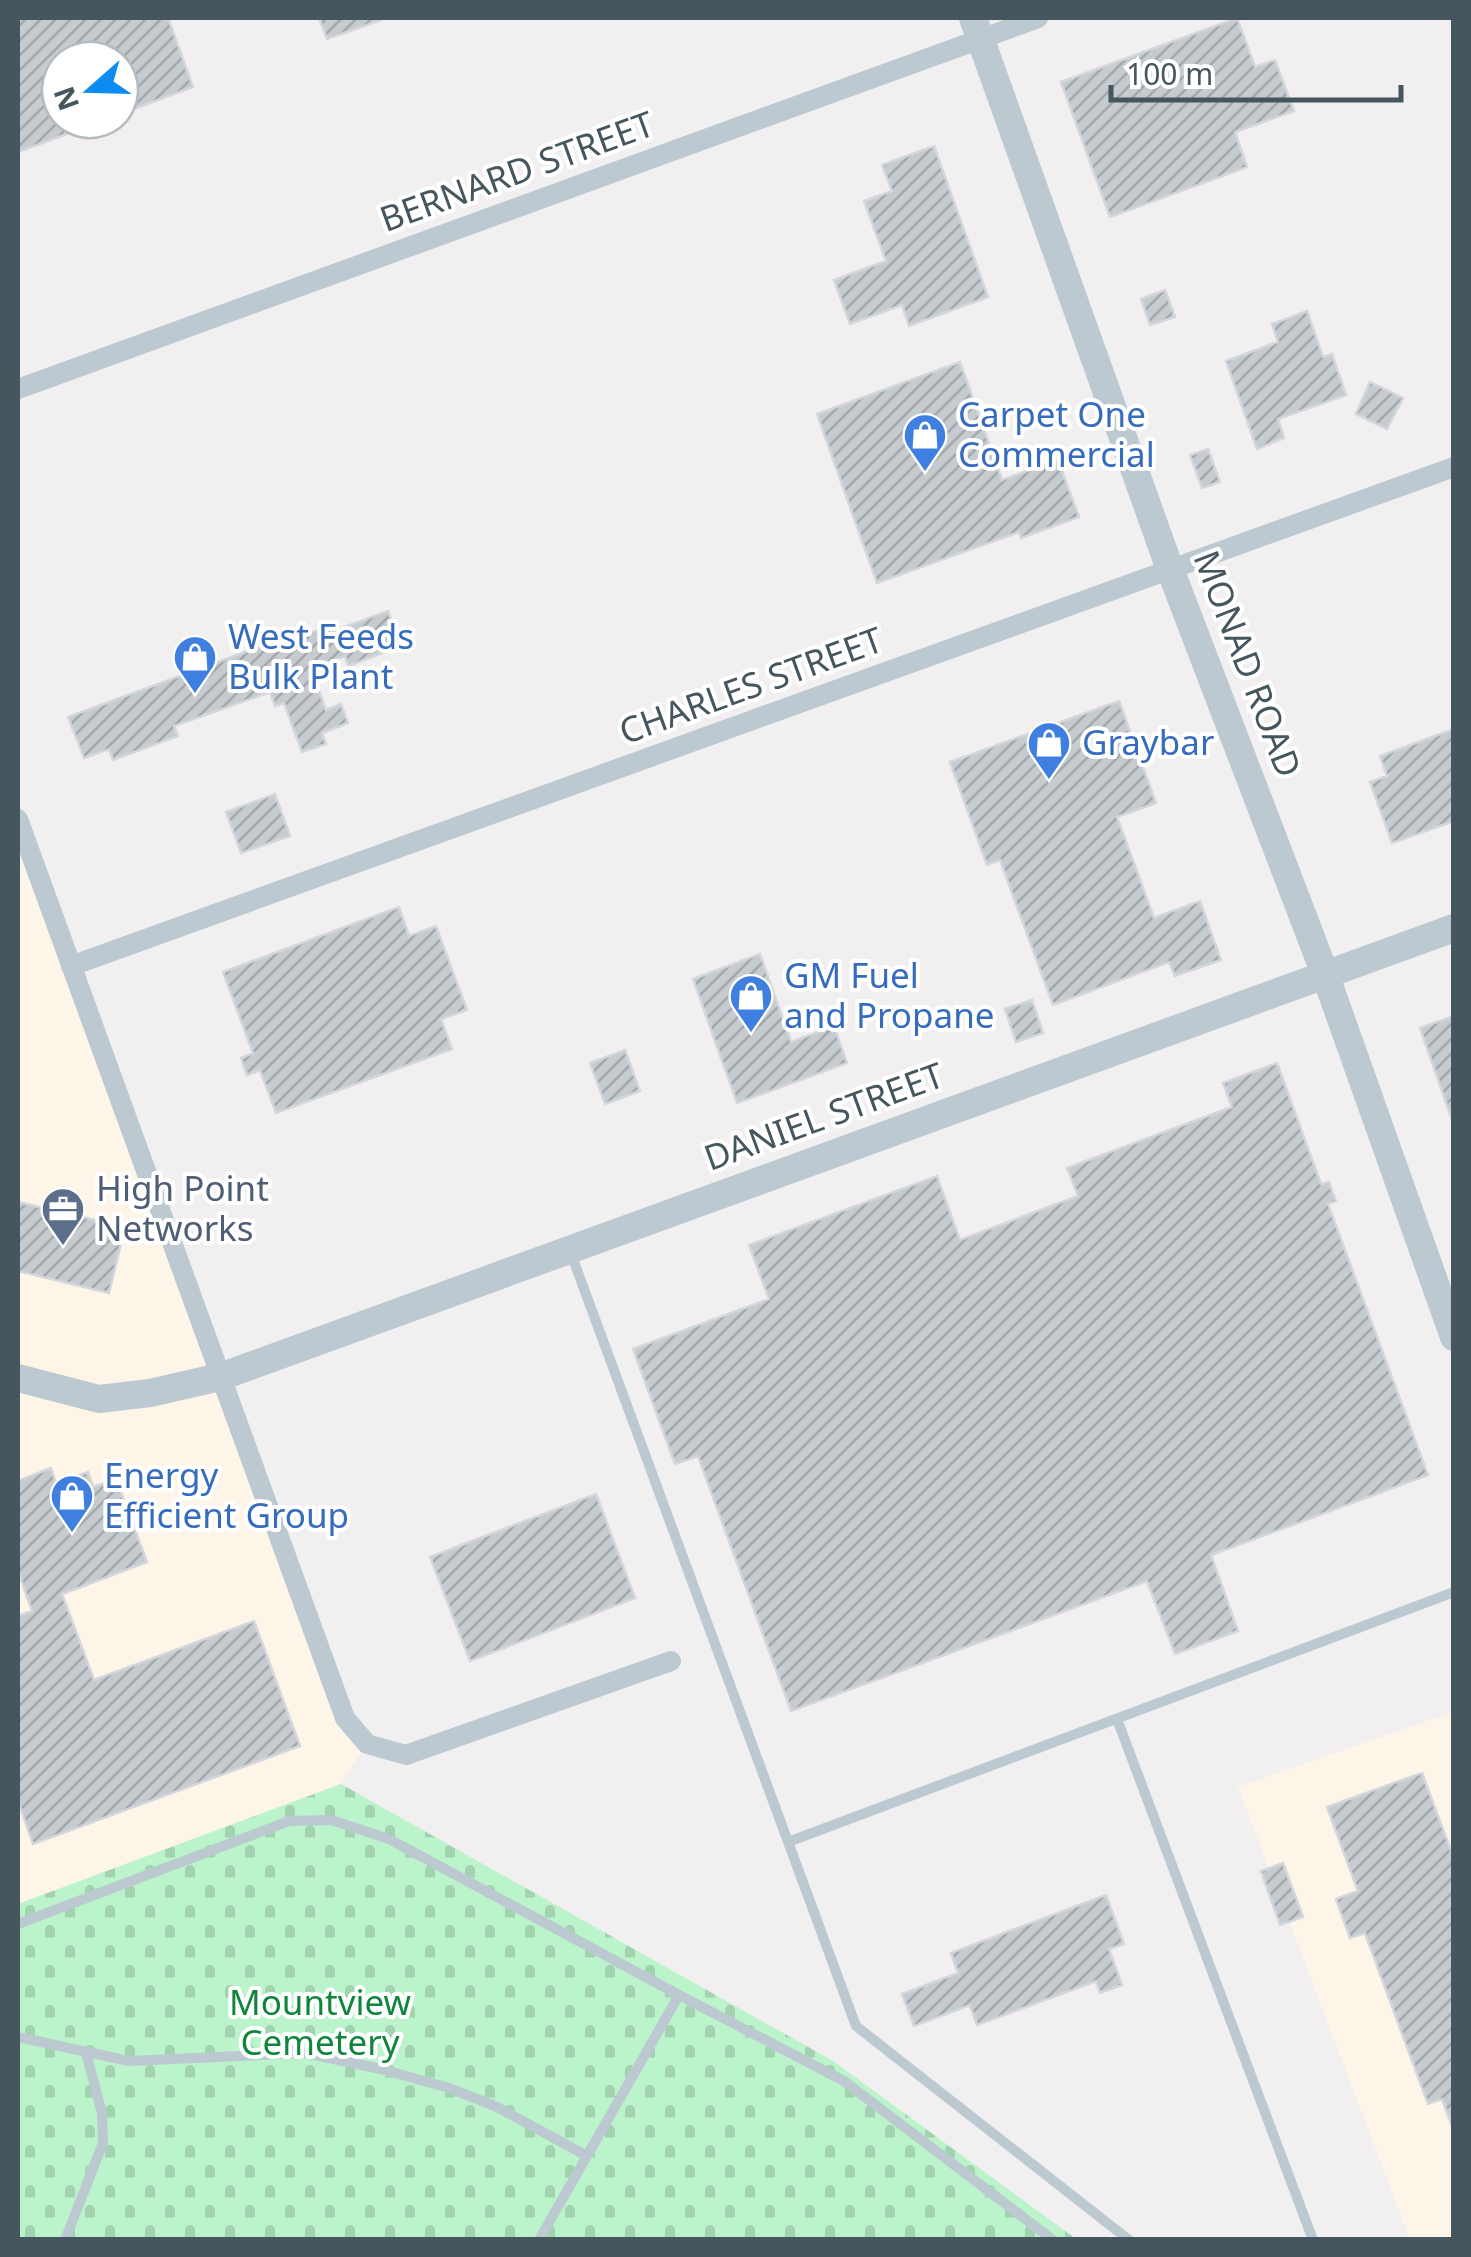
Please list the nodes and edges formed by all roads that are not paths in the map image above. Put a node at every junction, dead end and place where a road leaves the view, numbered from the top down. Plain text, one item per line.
1 (1038, 18) edge
2 (977, 28) edge
3 (18, 389) edge
4 (1454, 467) edge
5 (1170, 569) junction
6 (18, 819) edge
7 (1454, 928) edge
8 (71, 966) junction
9 (1325, 974) junction
10 (569, 1250) junction
11 (1454, 1337) edge
12 (220, 1377) junction
13 (18, 1378) edge
14 (1454, 1592) edge
15 (670, 1661) dead end
16 (1116, 1718) junction
17 (788, 1842) junction
18 (18, 1924) edge
19 (679, 1995) junction
20 (18, 2037) edge
21 (86, 2054) junction
22 (587, 2156) junction
23 (65, 2240) edge
24 (540, 2240) edge
25 (1053, 2240) edge
26 (1129, 2240) edge
27 (1313, 2240) edge

1 - 2 street, BERNARD STREET
2 - 3 street, BERNARD STREET
2 - 5 street, MONAD ROAD
4 - 5 street, CHARLES STREET
5 - 8 street, CHARLES STREET
5 - 9 street, MONAD ROAD
6 - 8 street
7 - 9 street, DANIEL STREET
8 - 12 street
9 - 10 street, DANIEL STREET
9 - 11 street, MONAD ROAD
10 - 12 street, DANIEL STREET
10 - 17 lane
12 - 13 street, DANIEL STREET
12 - 15 street
14 - 16 lane
16 - 17 lane
16 - 27 lane
17 - 26 lane
18 - 19 lane
19 - 22 lane
19 - 25 lane
20 - 21 lane
21 - 22 lane
21 - 23 lane
22 - 24 lane

